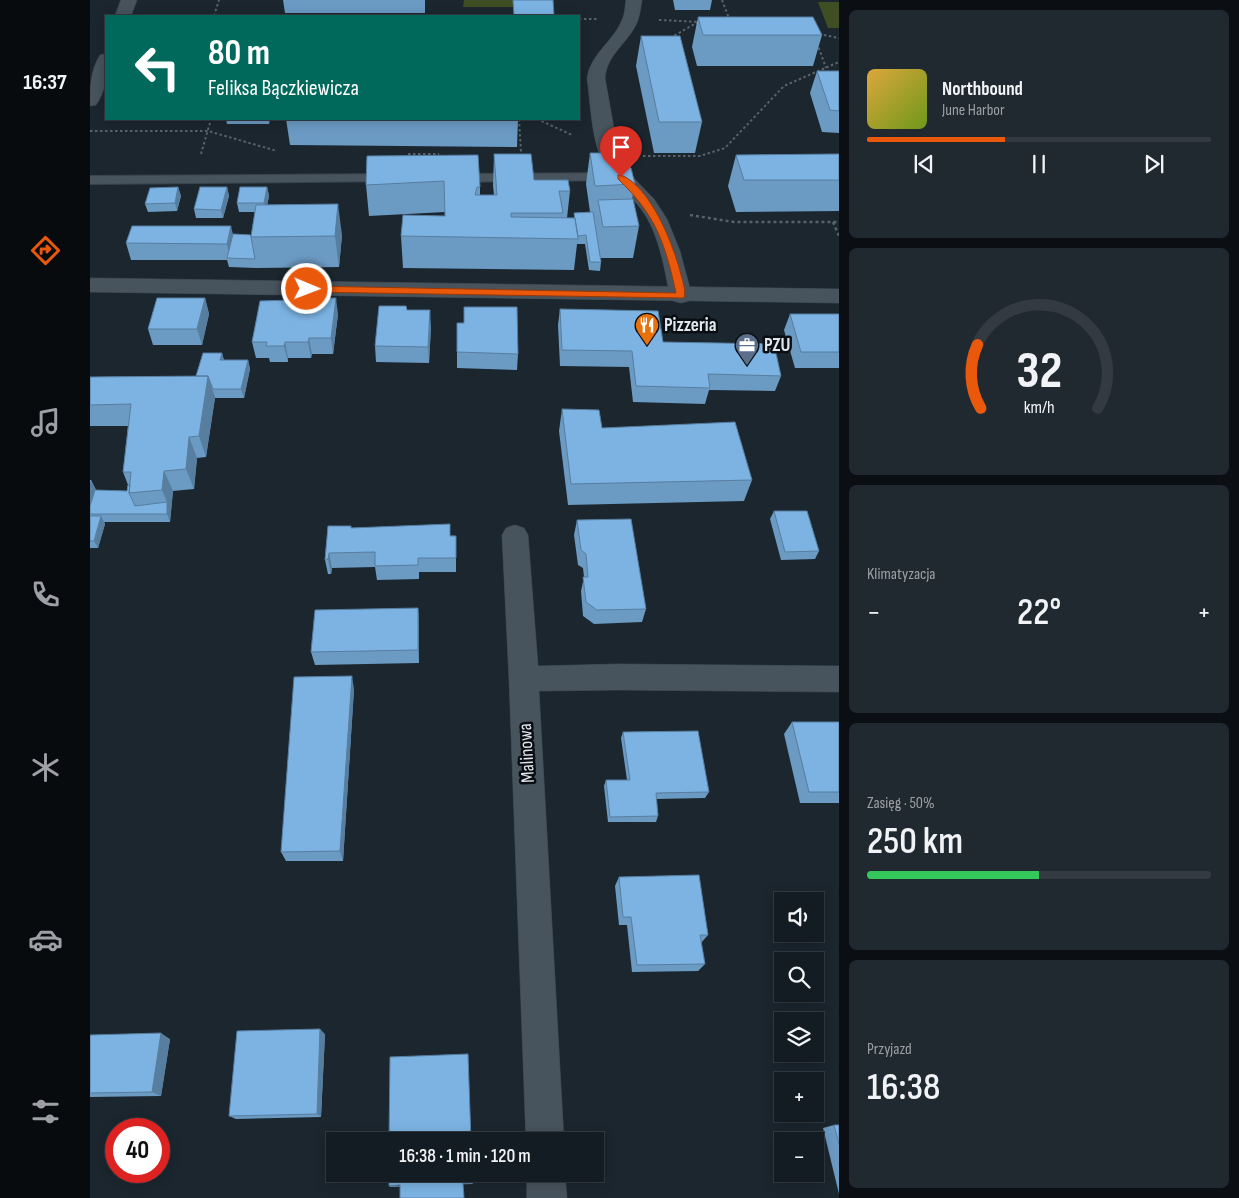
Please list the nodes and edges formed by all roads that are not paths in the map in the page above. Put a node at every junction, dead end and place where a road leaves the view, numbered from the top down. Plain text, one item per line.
1 (129, 0) edge
2 (634, 0) edge
3 (123, 15) edge
4 (105, 62) edge
5 (90, 101) edge
6 (614, 166) junction
7 (407, 178) edge
8 (436, 178) edge
9 (90, 180) edge
10 (90, 285) edge
11 (681, 296) junction
12 (839, 296) edge
13 (515, 535) dead end
14 (839, 678) edge
15 (524, 679) junction
16 (545, 1132) edge
17 (546, 1182) edge
18 (547, 1198) edge

1 - 3 street
2 - 6 street
4 - 5 street
6 - 8 lane
6 - 11 street
7 - 9 lane
10 - 11 street
11 - 12 street
13 - 15 street, Malinowa
14 - 15 street
15 - 16 street, Malinowa
17 - 18 street

